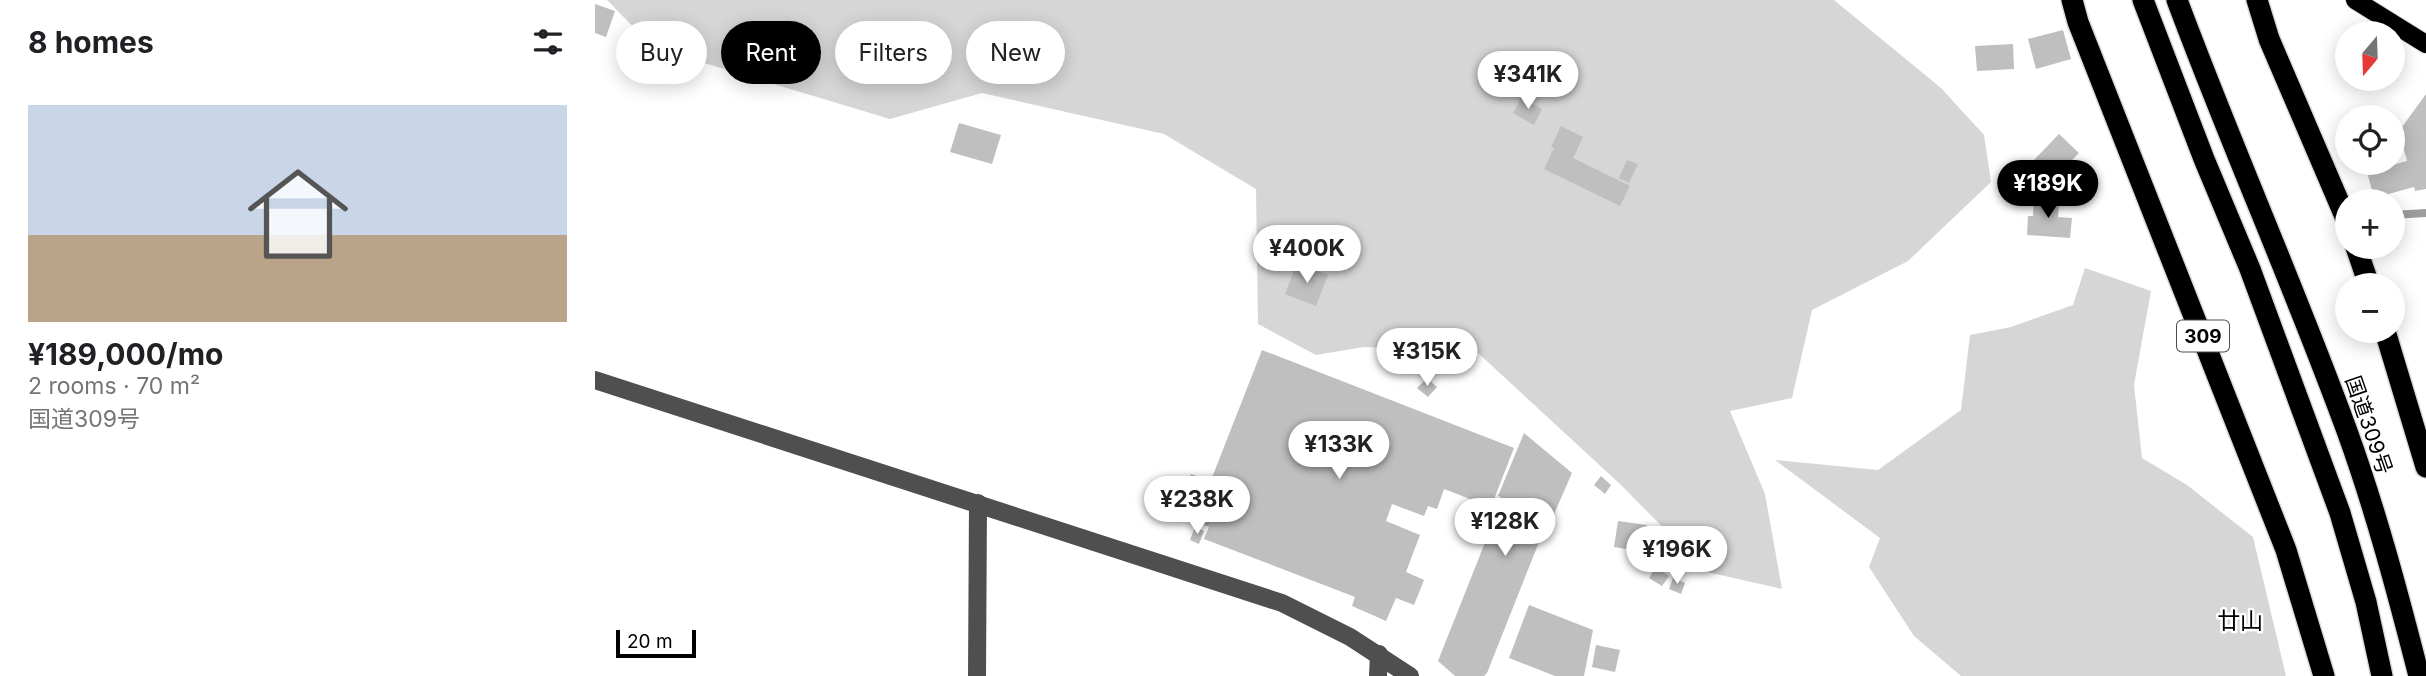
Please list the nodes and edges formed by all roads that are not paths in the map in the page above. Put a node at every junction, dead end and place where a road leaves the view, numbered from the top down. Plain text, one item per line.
1 (2072, 0) edge
2 (2143, 0) edge
3 (2177, 0) edge
4 (2256, 0) edge
5 (2355, 0) edge
6 (2426, 44) edge
7 (2335, 193) edge
8 (2389, 343) edge
9 (595, 380) edge
10 (2426, 467) edge
11 (978, 503) junction
12 (1378, 654) junction
13 (977, 676) edge
14 (1378, 676) edge
15 (1410, 676) edge
16 (2324, 676) edge
17 (2382, 676) edge
18 (2419, 676) edge

1 - 16 highway, 309
2 - 17 highway
3 - 18 highway, 国道309号
4 - 7 highway
5 - 6 main road
8 - 10 highway
9 - 11 street
11 - 12 street
11 - 13 street
12 - 14 street
12 - 15 street

